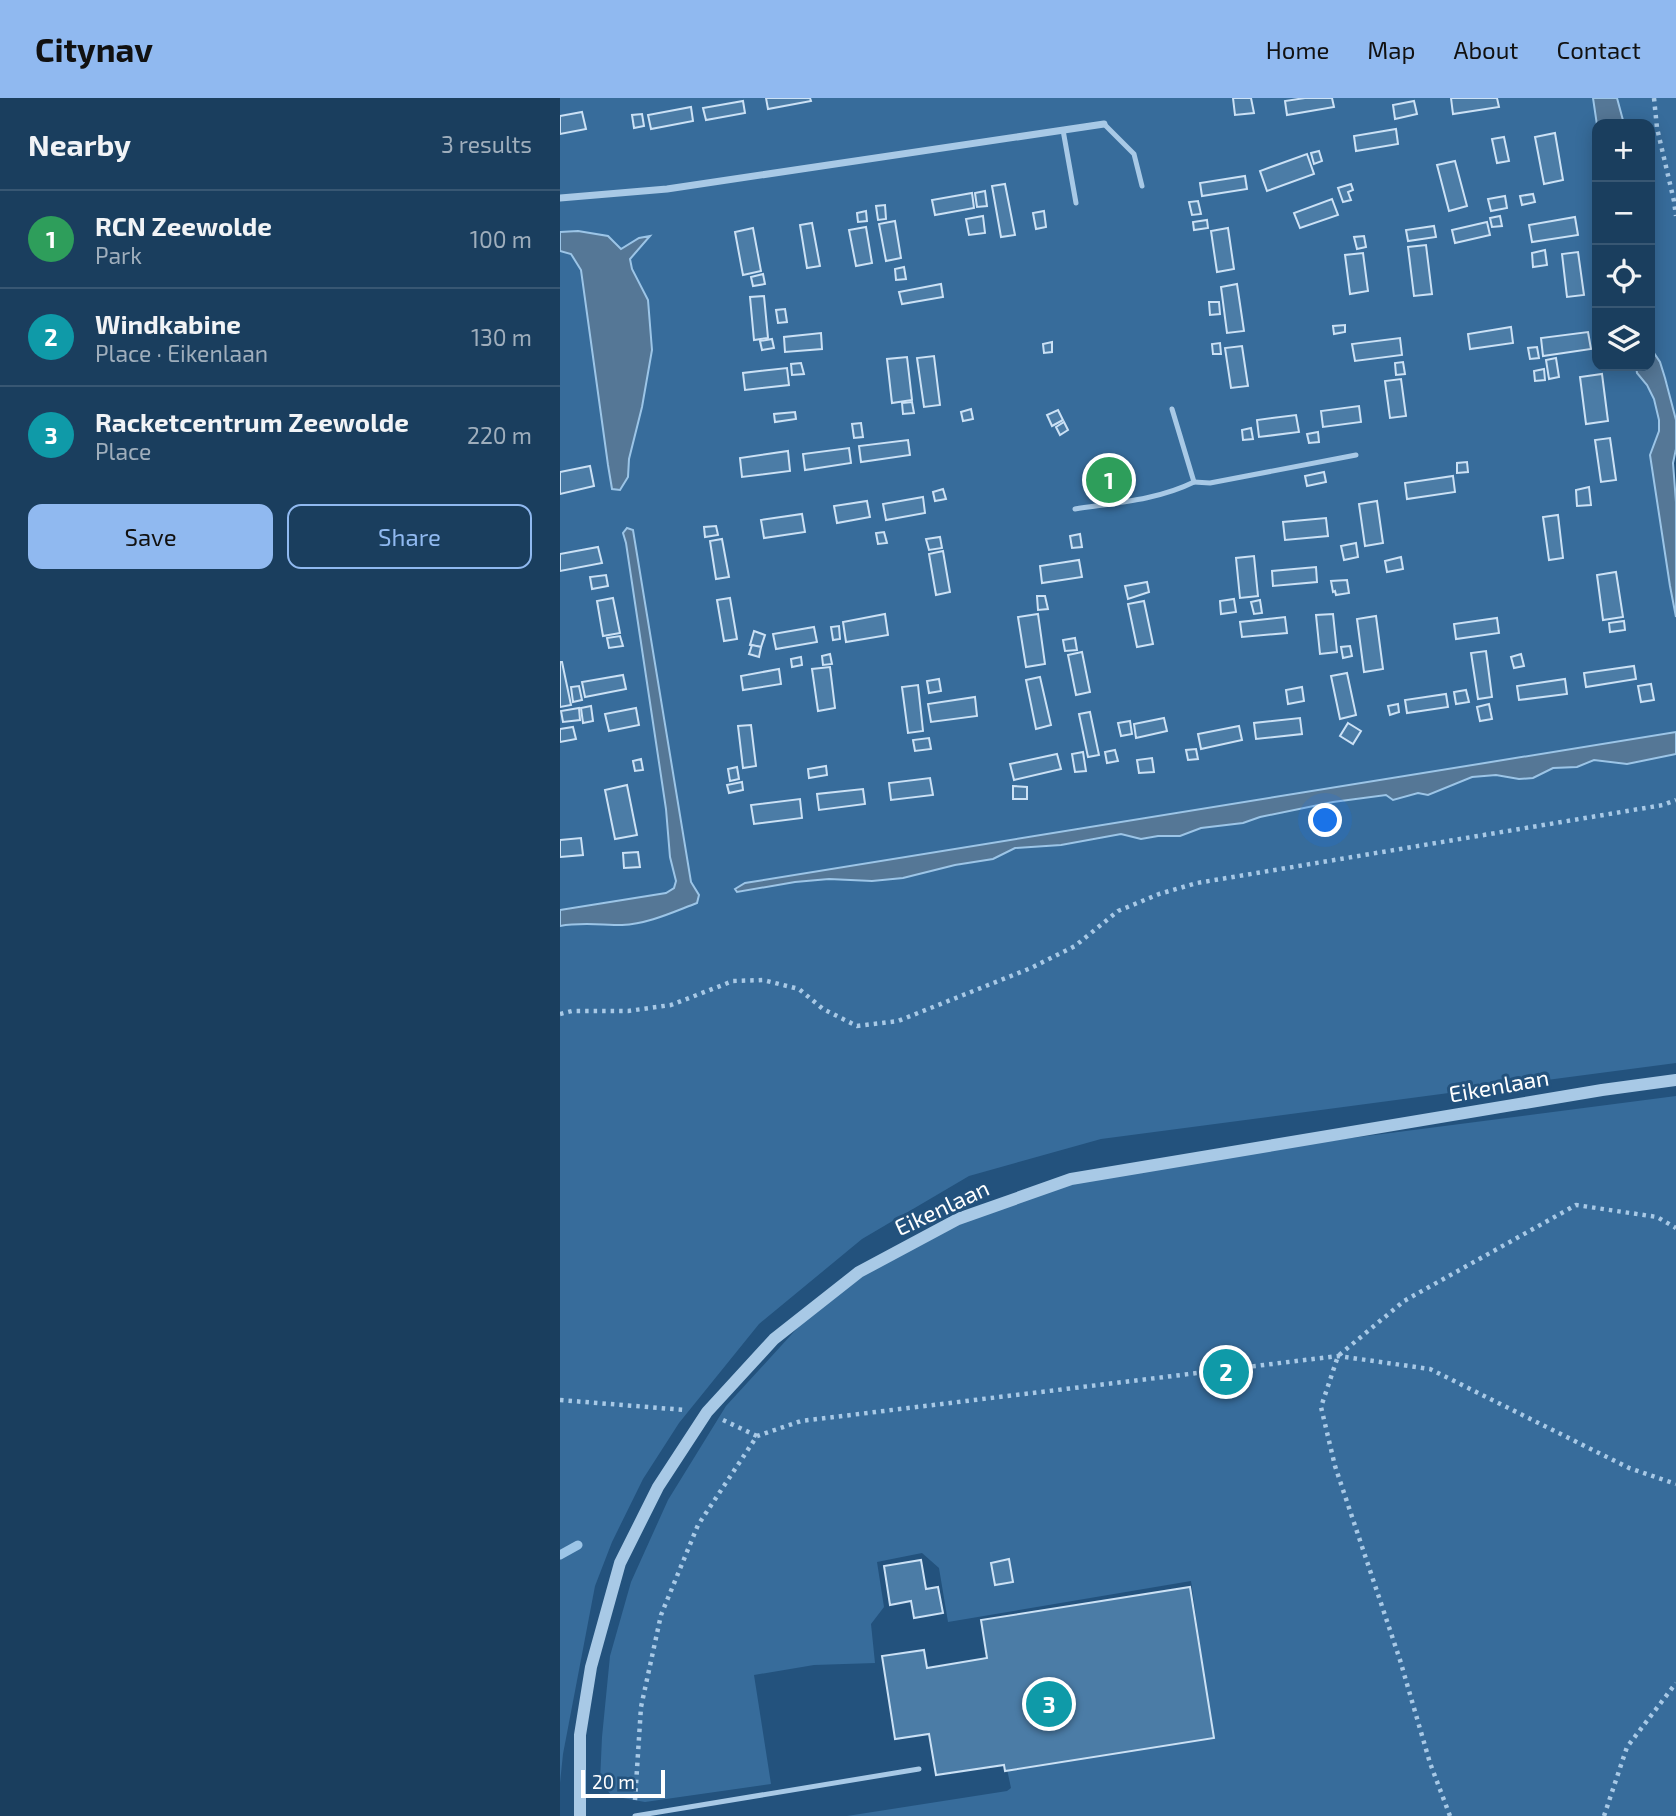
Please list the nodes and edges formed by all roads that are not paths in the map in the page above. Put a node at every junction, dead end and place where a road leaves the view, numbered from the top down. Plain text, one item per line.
1 (1104, 124) joint
2 (1063, 130) junction
3 (1142, 186) dead end
4 (560, 198) edge
5 (1076, 203) dead end
6 (1172, 409) dead end
7 (1356, 456) dead end
8 (1194, 482) junction
9 (1075, 509) dead end
10 (1676, 1080) edge
11 (919, 1769) dead end
12 (580, 1816) edge
13 (635, 1816) edge

1 - 2 street
1 - 3 lane
2 - 4 street
2 - 5 lane
6 - 8 lane
7 - 8 lane
8 - 9 lane
10 - 12 street, Eikenlaan
11 - 13 lane

